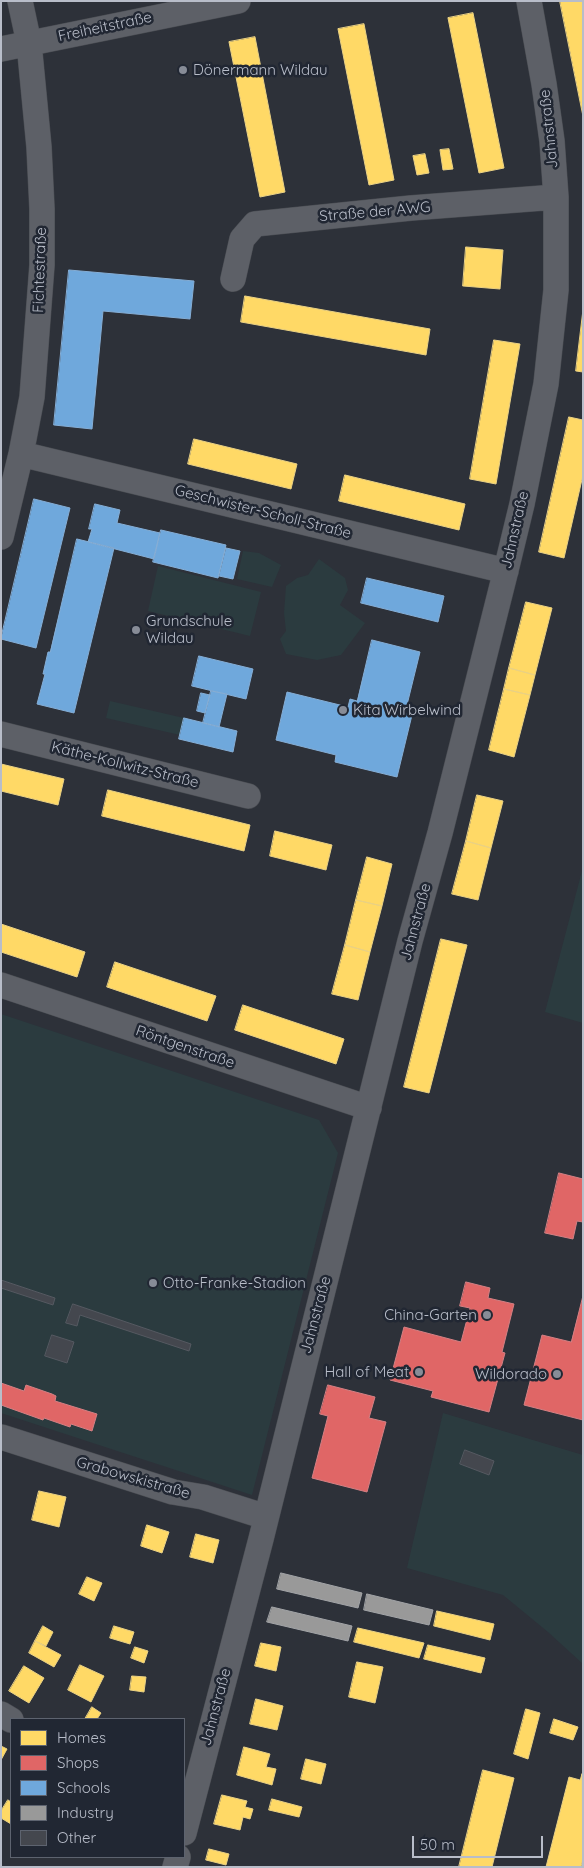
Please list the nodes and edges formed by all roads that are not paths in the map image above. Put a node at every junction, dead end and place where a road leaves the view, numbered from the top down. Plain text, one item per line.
1 (20, 1) edge
2 (238, 1) edge
3 (529, 1) edge
4 (29, 43) junction
5 (1, 48) edge
6 (556, 197) junction
7 (233, 279) dead end
8 (21, 454) junction
9 (1, 537) edge
10 (506, 571) junction
11 (1, 734) edge
12 (248, 796) dead end
13 (1, 985) edge
14 (369, 1108) junction
15 (1, 1437) edge
16 (266, 1517) junction
17 (185, 1822) edge

1 - 4 street, Fichtestraße
2 - 4 street, Freiheitstraße
3 - 6 street, Jahnstraße
4 - 5 street, Freiheitstraße
4 - 8 street, Fichtestraße
6 - 7 street, Straße der AWG
6 - 10 street, Jahnstraße
8 - 9 street, Fichtestraße
8 - 10 street, Geschwister-Scholl-Straße
10 - 14 street, Jahnstraße
11 - 12 street, Käthe-Kollwitz-Straße
13 - 14 street, Röntgenstraße
14 - 16 street, Jahnstraße
15 - 16 street, Grabowskistraße
16 - 17 street, Jahnstraße

